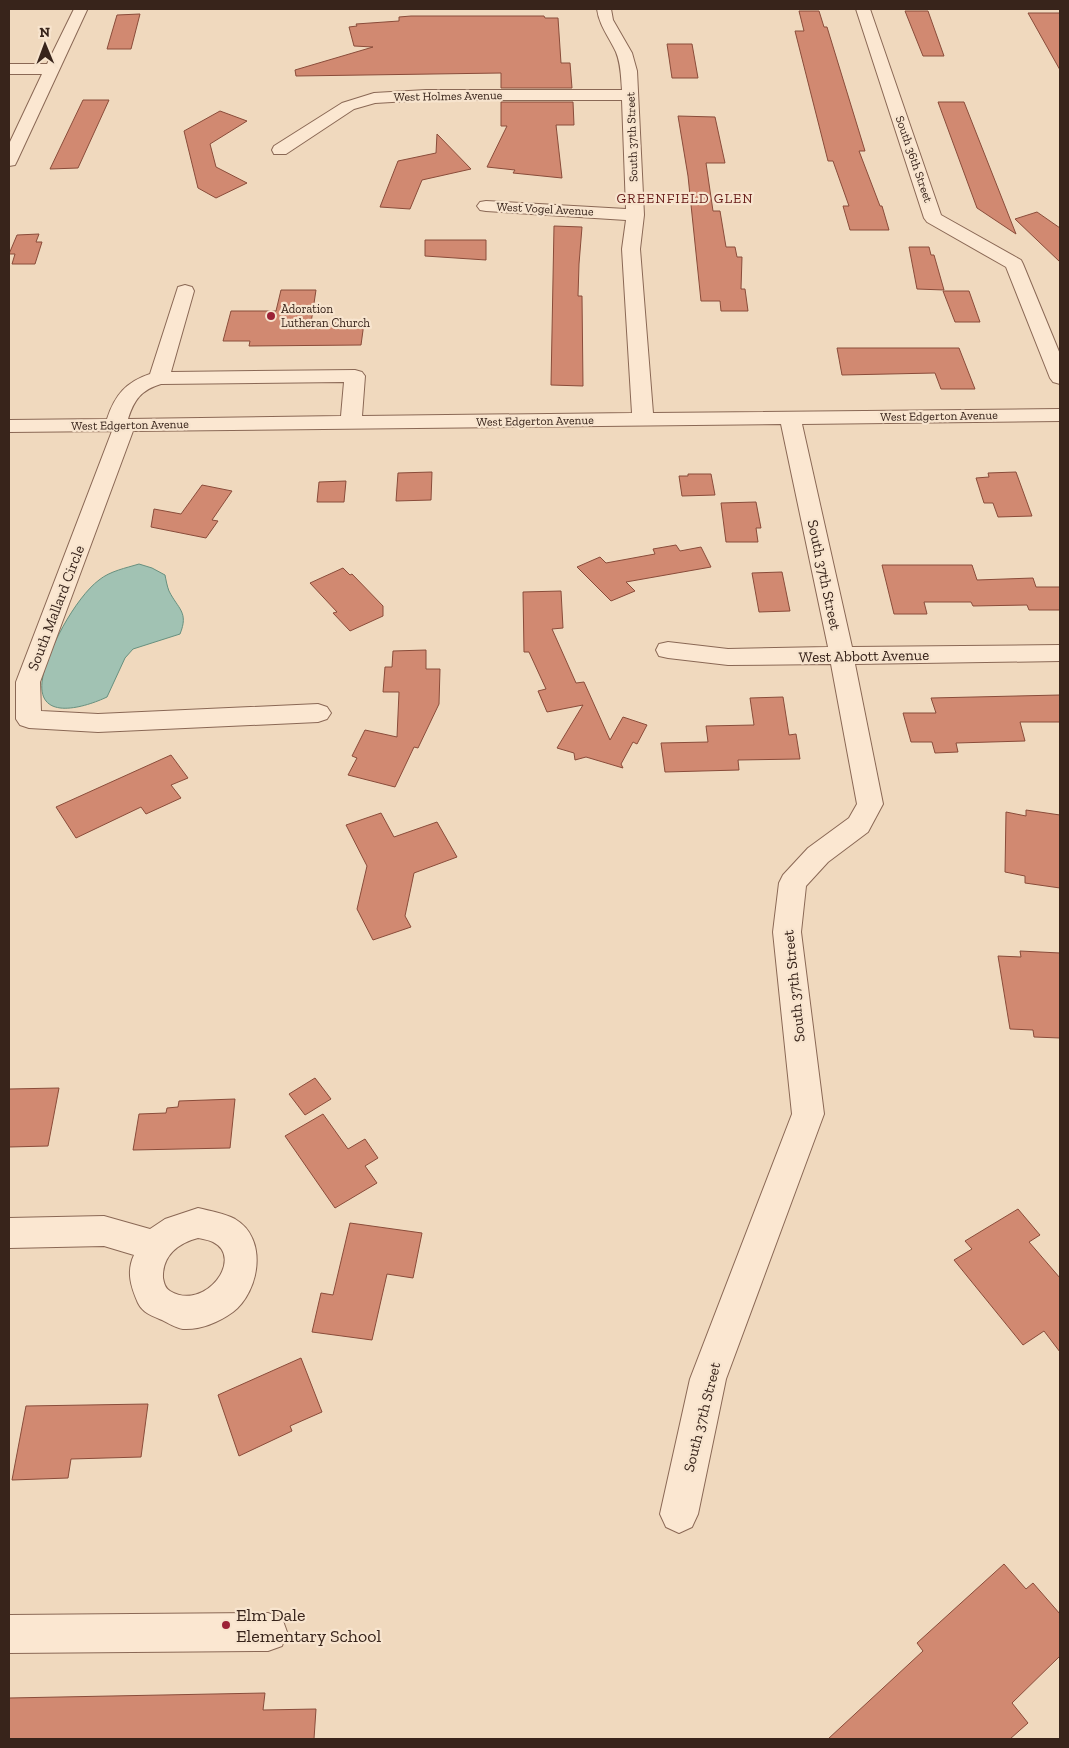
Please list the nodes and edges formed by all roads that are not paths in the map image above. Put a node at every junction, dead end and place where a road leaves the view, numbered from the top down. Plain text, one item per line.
1 (604, 9) edge
2 (863, 9) edge
3 (80, 10) edge
4 (9, 69) edge
5 (51, 69) junction
6 (630, 95) junction
7 (280, 150) dead end
8 (9, 161) edge
9 (486, 206) dead end
10 (635, 215) junction
11 (186, 290) dead end
12 (159, 378) junction
13 (1060, 378) edge
14 (1060, 415) edge
15 (790, 418) junction
16 (643, 420) junction
17 (351, 422) junction
18 (120, 425) junction
19 (9, 426) edge
20 (668, 650) dead end
21 (1060, 653) edge
22 (842, 656) junction
23 (318, 713) dead end
24 (9, 1233) edge
25 (155, 1246) dead end
26 (679, 1514) dead end
27 (268, 1632) dead end
28 (9, 1634) edge

1 - 6 street, South 37th Street
2 - 13 street, South 36th Street
3 - 5 street
4 - 5 street
5 - 8 street
6 - 7 street, West Holmes Avenue
6 - 10 street, South 37th Street
9 - 10 street, West Vogel Avenue
10 - 16 street, South 37th Street
11 - 12 street
12 - 17 street
12 - 18 street
14 - 15 street, West Edgerton Avenue
15 - 16 street, West Edgerton Avenue
15 - 22 street, South 37th Street
16 - 17 street, West Edgerton Avenue
17 - 18 street, West Edgerton Avenue
18 - 19 street, West Edgerton Avenue
18 - 23 street, South Mallard Circle
20 - 22 street, West Abbott Avenue
21 - 22 street, West Abbott Avenue
22 - 26 street, South 37th Street
24 - 25 street
27 - 28 street

